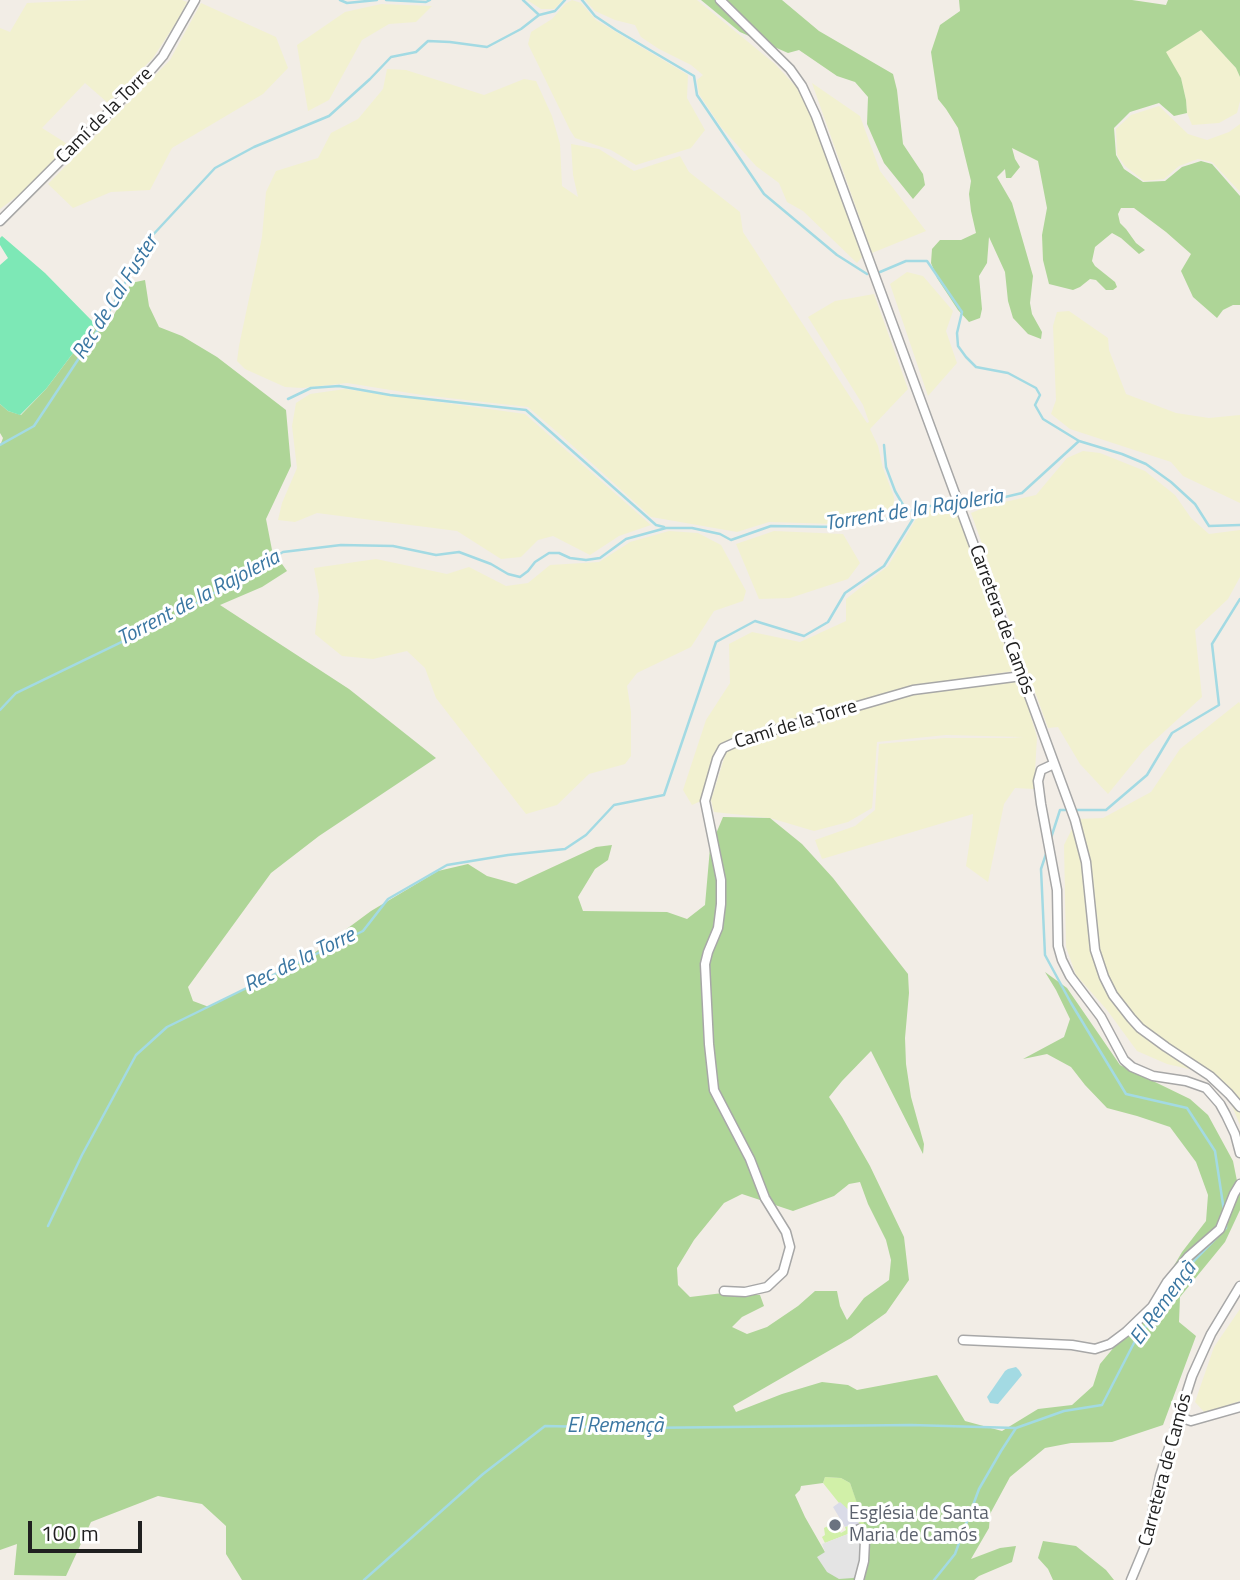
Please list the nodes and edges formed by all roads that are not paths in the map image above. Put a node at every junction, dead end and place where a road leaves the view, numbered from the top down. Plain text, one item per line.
1 (195, 0) edge
2 (719, 0) edge
3 (0, 221) edge
4 (1022, 676) junction
5 (1054, 764) junction
6 (1240, 1107) edge
7 (1240, 1153) edge
8 (1240, 1184) edge
9 (1240, 1286) edge
10 (724, 1291) dead end
11 (963, 1340) dead end
12 (1240, 1407) edge
13 (1179, 1417) junction
14 (859, 1529) dead end
15 (859, 1580) edge
16 (1131, 1580) edge

1 - 3 street, Camí de la Torre
2 - 4 street, Carretera de Camós
4 - 5 street, Carretera de Camós
4 - 10 street, Camí de la Torre
5 - 6 street, Carretera de Camós
5 - 7 street
8 - 11 street
9 - 13 street, Carretera de Camós
12 - 13 street
13 - 16 street, Carretera de Camós
14 - 15 street

